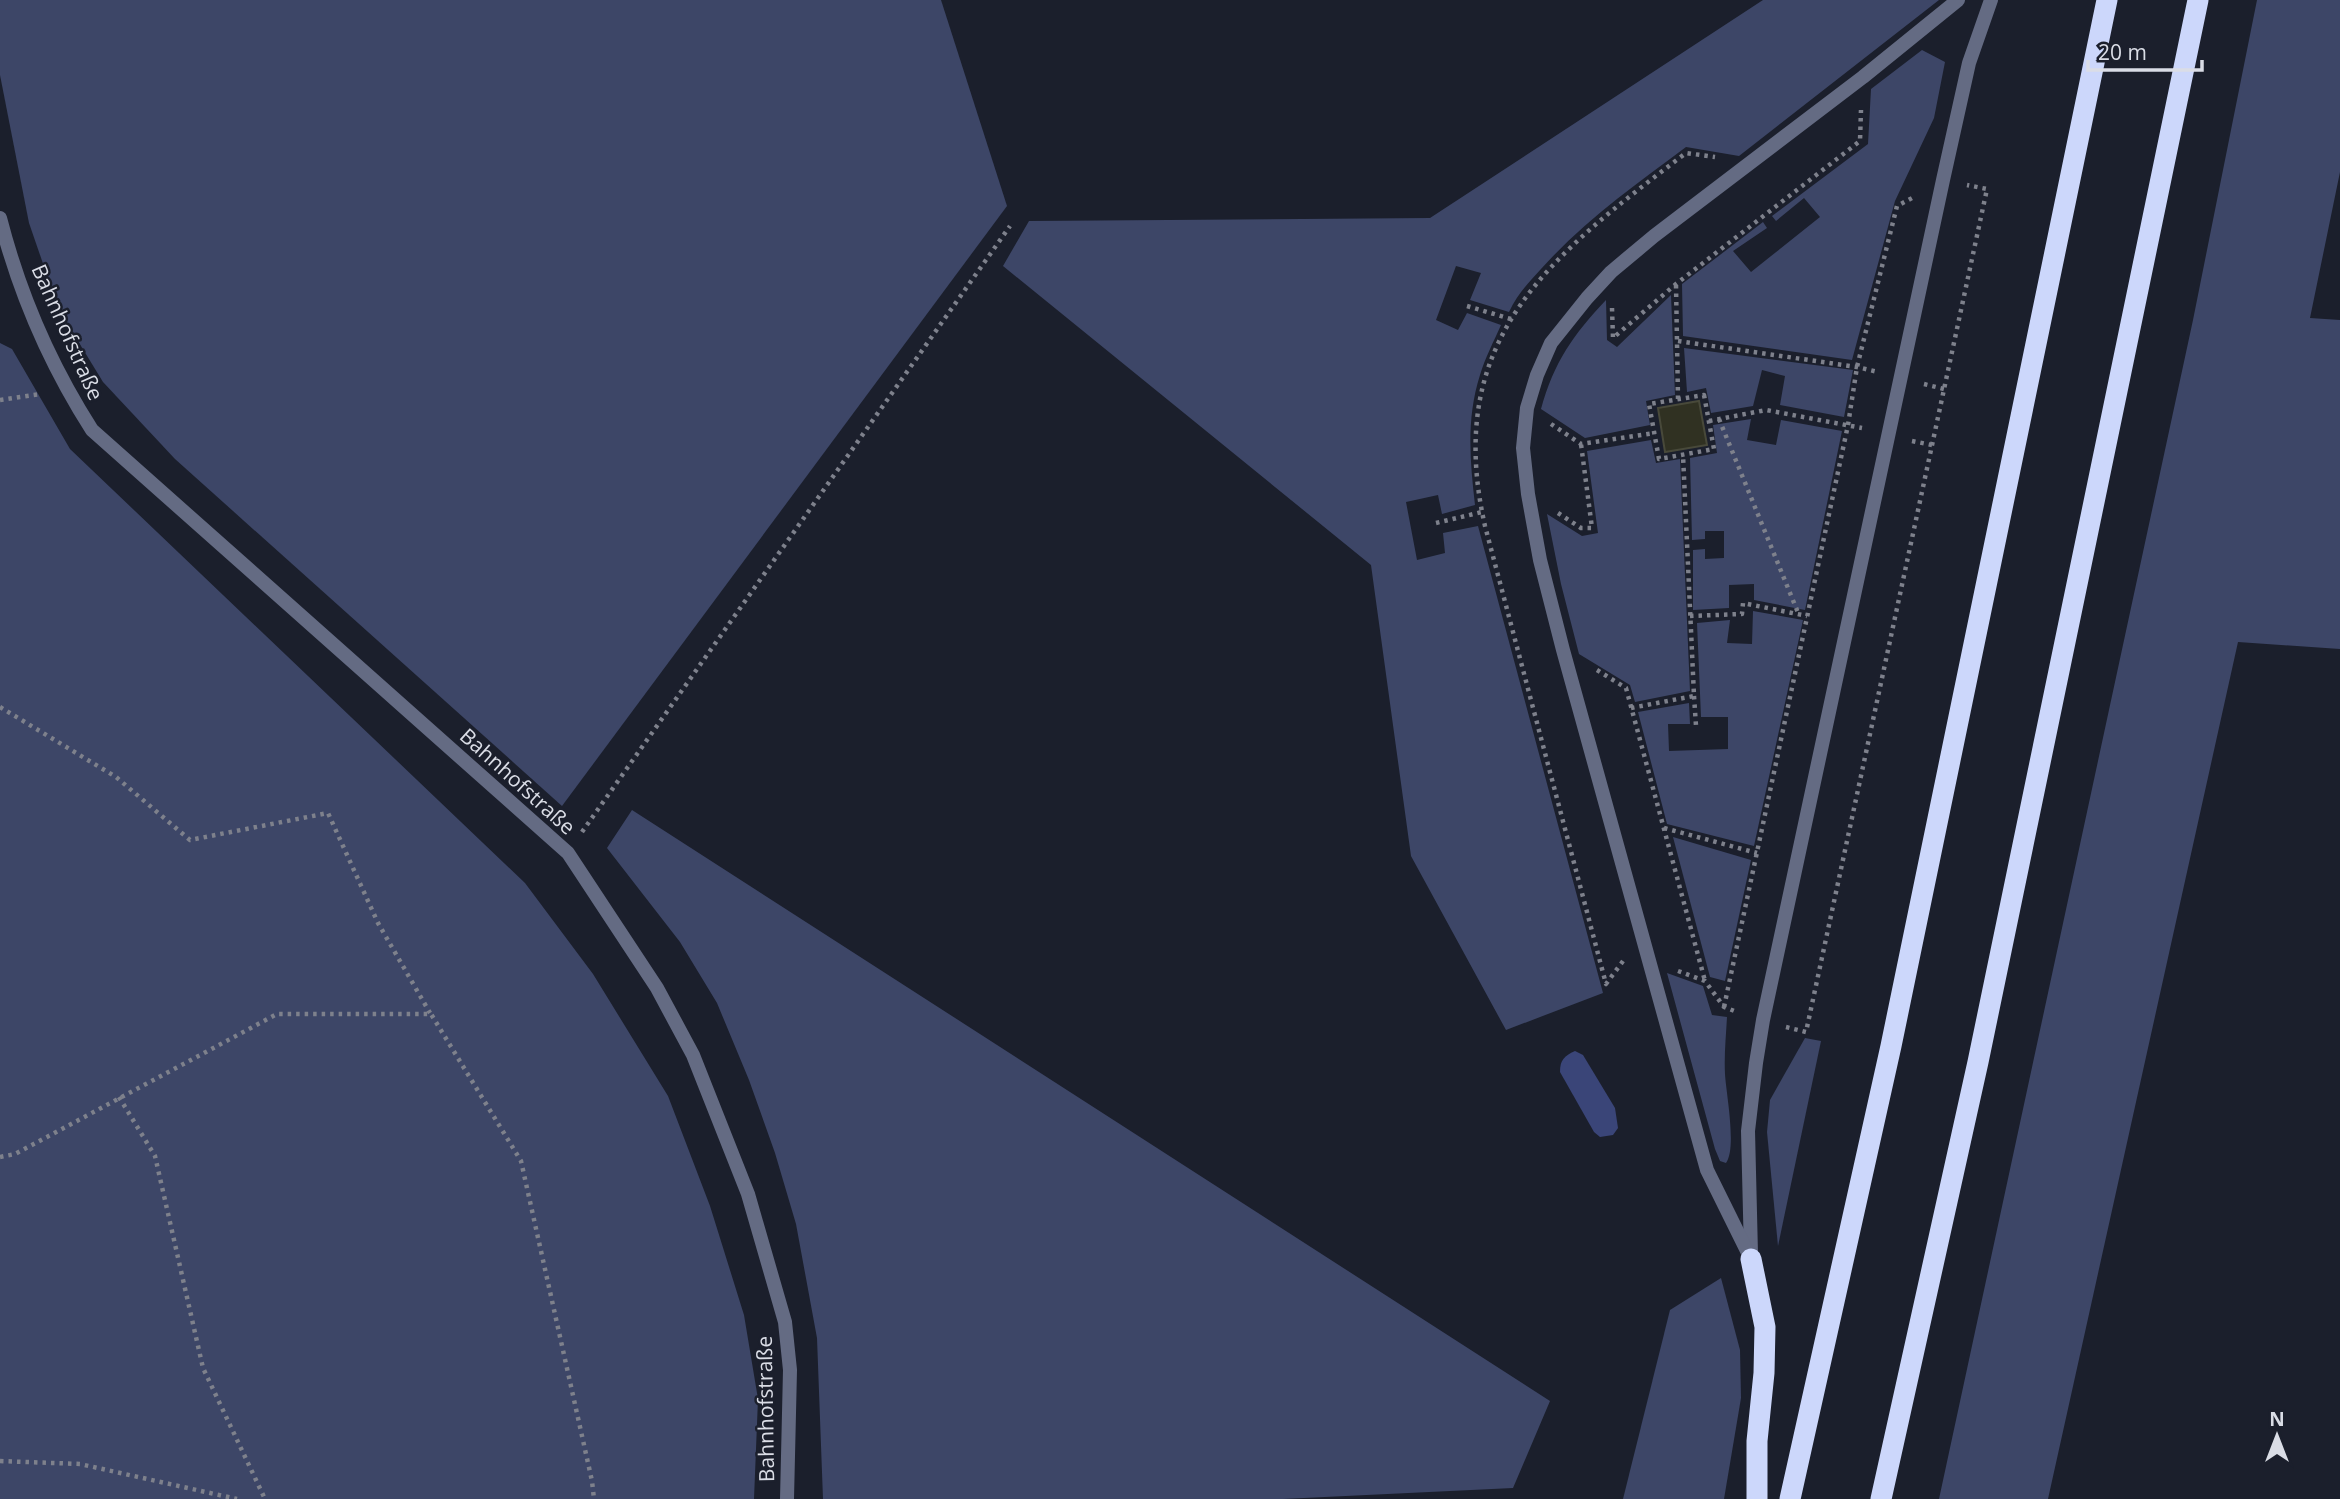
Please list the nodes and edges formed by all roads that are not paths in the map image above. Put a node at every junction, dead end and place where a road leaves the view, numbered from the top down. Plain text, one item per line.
1 (1958, 0) edge
2 (1991, 0) edge
3 (2107, 0) edge
4 (2198, 0) edge
5 (0, 218) edge
6 (1751, 1259) junction
7 (787, 1499) edge
8 (1757, 1499) edge
9 (1790, 1499) edge
10 (1881, 1499) edge

1 - 6 street
2 - 6 street
3 - 9 highway
4 - 10 highway
5 - 7 street, Bahnhofstraße
6 - 8 highway

